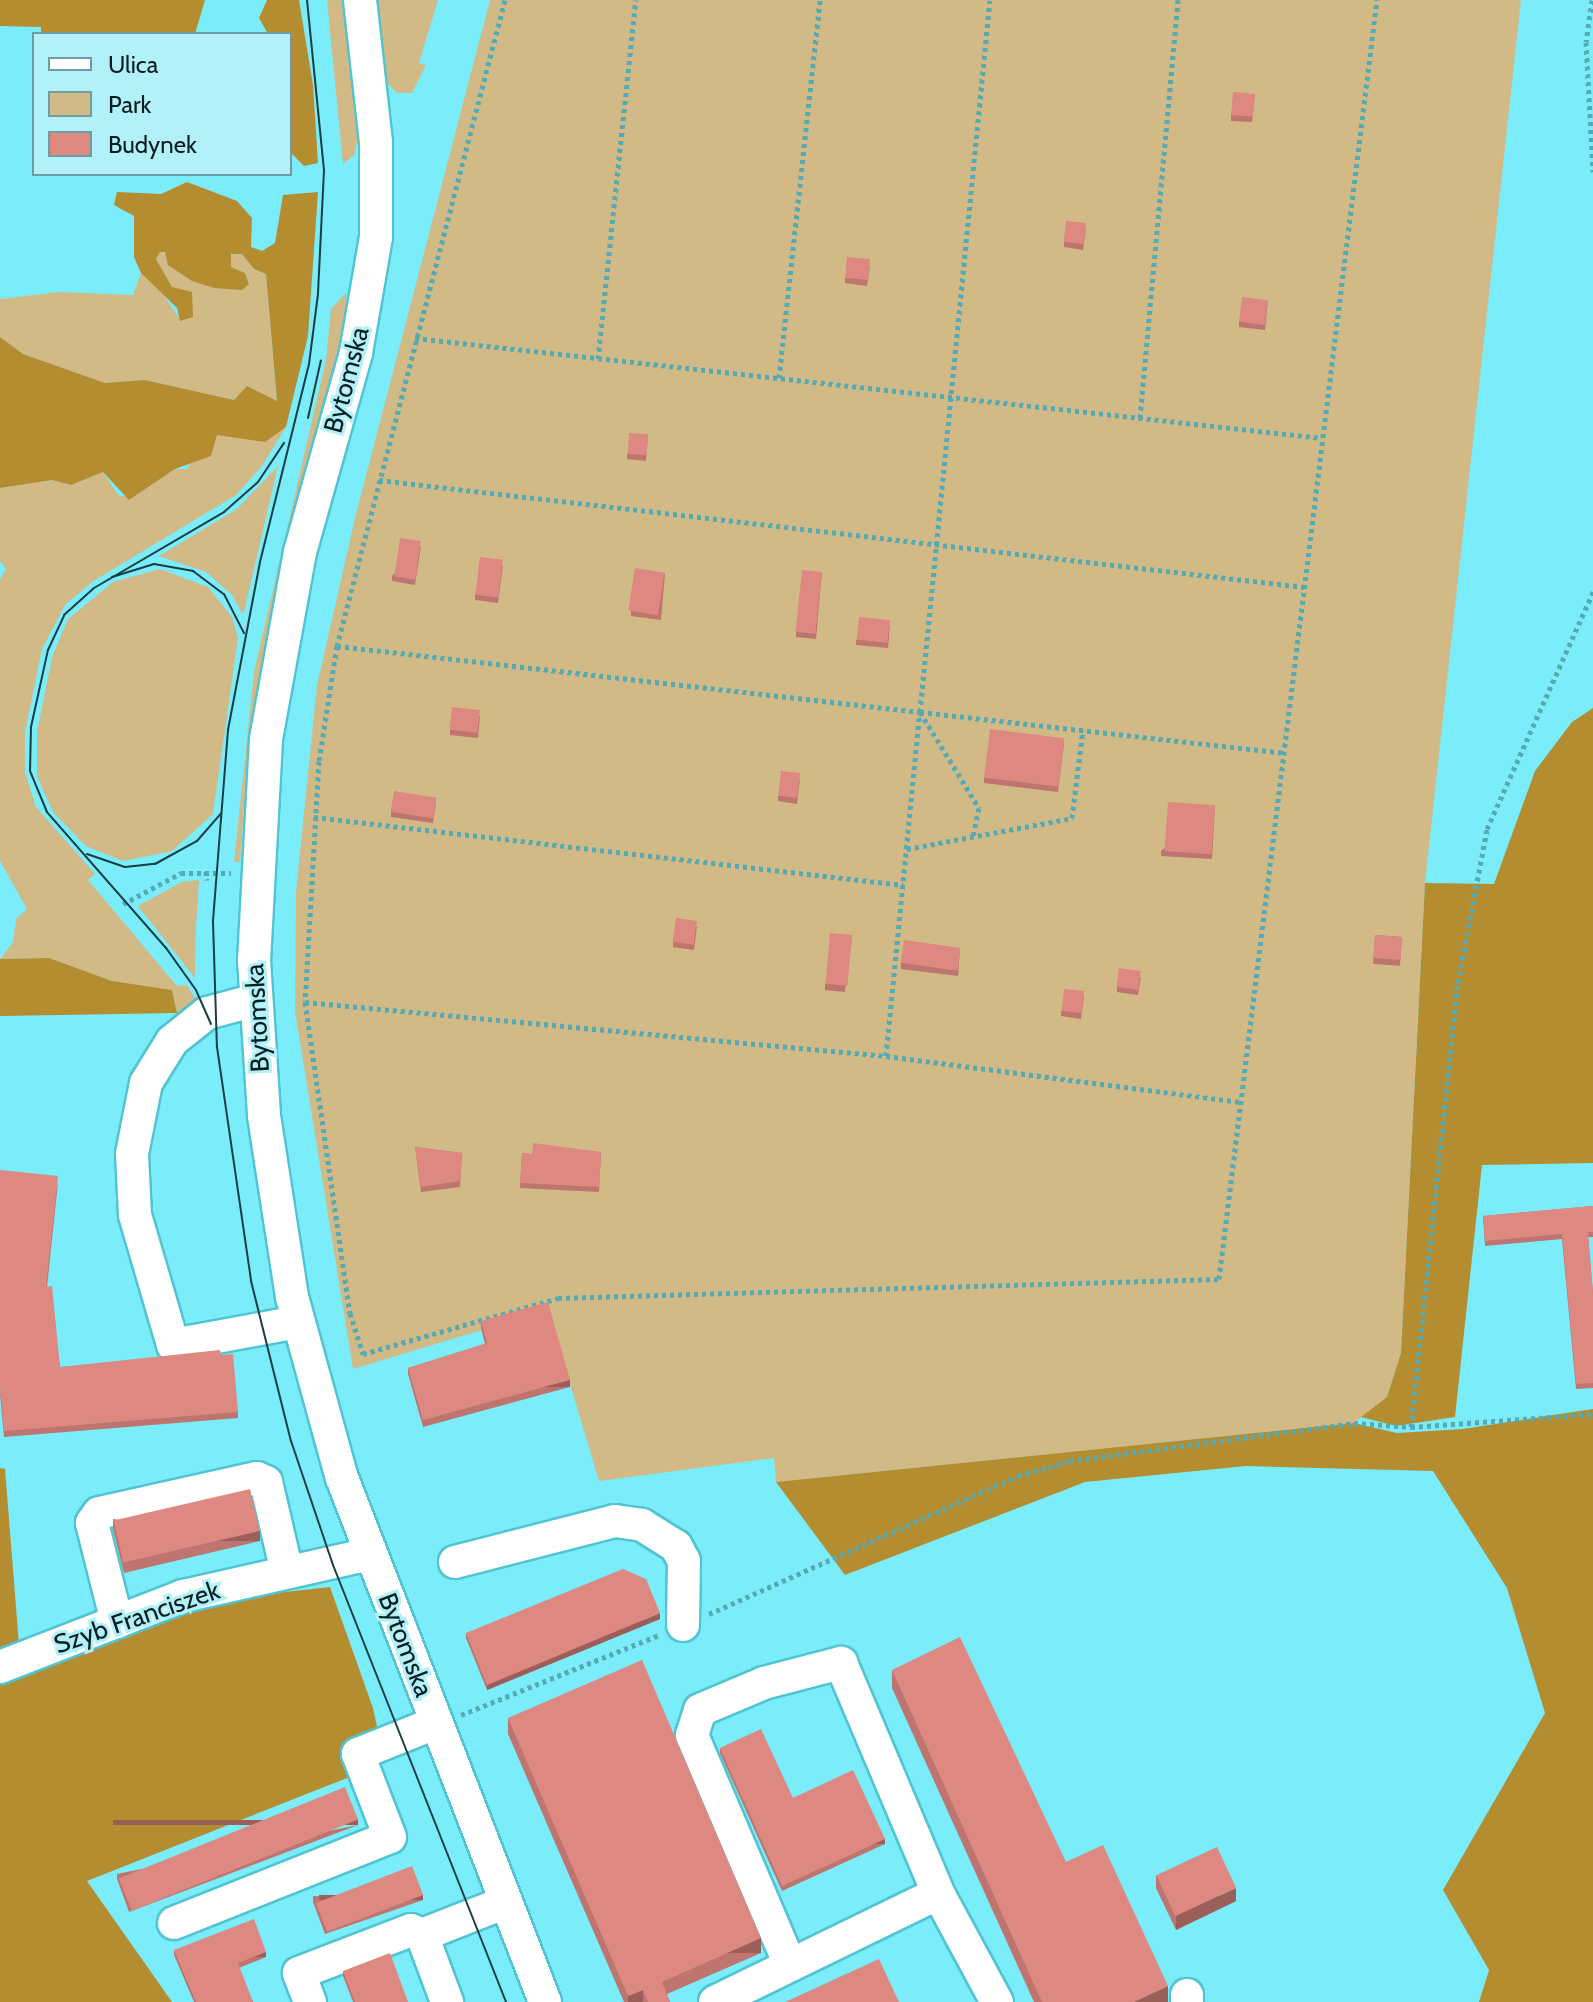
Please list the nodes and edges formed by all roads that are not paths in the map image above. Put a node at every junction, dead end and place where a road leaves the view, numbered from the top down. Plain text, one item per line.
1 (360, 0) edge
2 (256, 1000) junction
3 (298, 1322) junction
4 (370, 1554) junction
5 (455, 1562) dead end
6 (287, 1572) junction
7 (117, 1622) junction
8 (683, 1625) road end
9 (0, 1667) edge
10 (435, 1723) junction
11 (938, 1893) junction
12 (506, 1902) junction
13 (174, 1923) dead end
14 (422, 1935) junction
15 (790, 1965) junction
16 (310, 2002) edge
17 (447, 2002) edge
18 (545, 2002) edge
19 (715, 2002) edge
20 (997, 2002) edge

1 - 2 street, Bytomska
2 - 3 street, Bytomska
2 - 3 street
3 - 4 street, Bytomska
4 - 6 street, Szyb Franciszek
4 - 10 street, Bytomska
5 - 8 street
6 - 7 street, Szyb Franciszek
6 - 7 street
7 - 9 street, Szyb Franciszek
10 - 12 street, Bytomska
10 - 13 street
11 - 15 street
11 - 15 street
11 - 20 street
12 - 14 street
12 - 18 street, Bytomska
14 - 16 street
14 - 17 street
15 - 19 street

